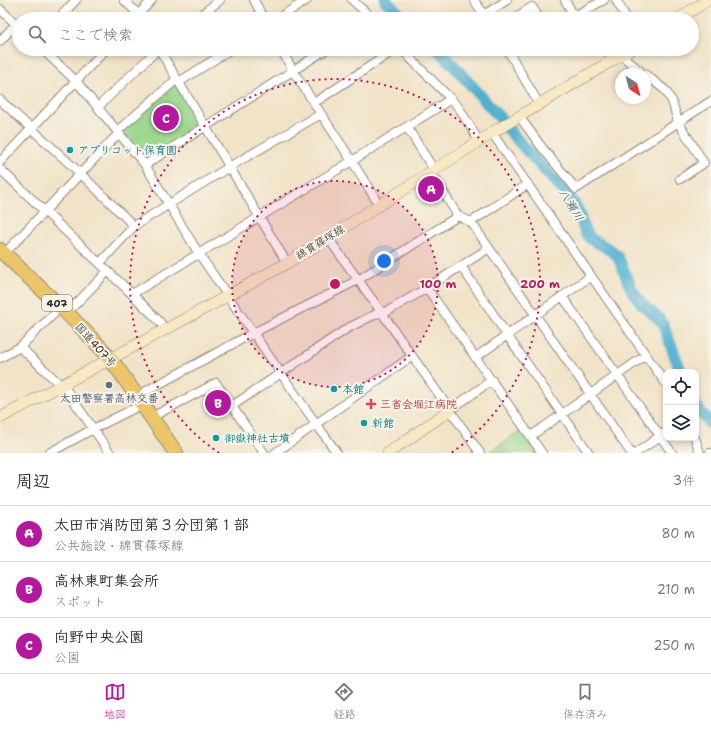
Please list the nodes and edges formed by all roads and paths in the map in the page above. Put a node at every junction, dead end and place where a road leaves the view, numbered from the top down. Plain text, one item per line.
1 (76, 0) edge
2 (124, 0) edge
3 (152, 0) edge
4 (220, 0) edge
5 (254, 0) edge
6 (307, 0) edge
7 (352, 0) edge
8 (474, 0) edge
9 (507, 0) edge
10 (565, 0) edge
11 (604, 0) edge
12 (616, 0) edge
13 (708, 0) edge
14 (0, 9) edge
15 (65, 12) edge
16 (134, 12) edge
17 (142, 12) edge
18 (205, 12) edge
19 (260, 12) edge
20 (288, 12) edge
21 (365, 12) edge
22 (482, 12) edge
23 (492, 12) edge
24 (524, 12) edge
25 (535, 12) edge
26 (572, 12) edge
27 (582, 12) edge
28 (623, 12) edge
29 (689, 12) edge
30 (12, 20) edge
31 (12, 31) edge
32 (0, 41) edge
33 (49, 56) edge
34 (99, 56) edge
35 (152, 56) edge
36 (163, 56) edge
37 (219, 56) edge
38 (285, 56) edge
39 (316, 56) edge
40 (385, 56) edge
41 (408, 56) edge
42 (511, 56) edge
43 (619, 56) edge
44 (622, 56) edge
45 (637, 68) edge
46 (293, 71) junction
47 (651, 79) edge
48 (76, 81) junction
49 (178, 81) junction
50 (451, 99) junction
51 (0, 100) edge
52 (711, 101) edge
53 (314, 103) junction
54 (539, 104) junction
55 (98, 107) junction
56 (321, 114) junction
57 (518, 117) junction
58 (678, 122) junction
59 (205, 126) junction
60 (407, 127) junction
61 (31, 128) junction
62 (118, 132) junction
63 (494, 132) junction
64 (479, 141) junction
65 (352, 161) junction
66 (0, 162) edge
67 (145, 165) junction
68 (230, 167) junction
69 (0, 169) edge
70 (433, 171) junction
71 (81, 174) junction
72 (680, 179) dead end
73 (528, 184) junction
74 (169, 204) junction
75 (379, 205) junction
76 (45, 212) junction
77 (458, 216) junction
78 (260, 217) junction
79 (471, 222) junction
80 (134, 226) junction
81 (328, 238) junction
82 (489, 248) junction
83 (2, 252) edge
84 (199, 254) junction
85 (100, 263) junction
86 (287, 263) junction
87 (461, 266) junction
88 (108, 271) junction
89 (591, 276) junction
90 (358, 280) junction
91 (427, 288) junction
92 (132, 294) junction
93 (228, 296) junction
94 (562, 296) junction
95 (64, 310) junction
96 (382, 313) junction
97 (536, 314) junction
98 (164, 330) junction
99 (253, 333) junction
100 (507, 335) junction
101 (20, 347) junction
102 (646, 355) junction
103 (412, 356) junction
104 (476, 357) junction
105 (0, 358) edge
106 (111, 359) junction
107 (281, 373) junction
108 (618, 375) junction
109 (492, 380) junction
110 (663, 380) edge
111 (62, 386) junction
112 (591, 394) junction
113 (140, 400) junction
114 (232, 406) junction
115 (450, 410) junction
116 (562, 414) junction
117 (152, 417) junction
118 (0, 418) edge
119 (316, 423) junction
120 (93, 429) junction
121 (663, 434) edge
122 (530, 436) junction
123 (666, 441) edge
124 (695, 441) edge
125 (171, 450) edge
126 (49, 453) edge
127 (110, 453) edge
128 (264, 453) edge
129 (274, 453) edge
130 (337, 453) edge
131 (388, 453) edge
132 (480, 453) edge
133 (542, 453) edge
134 (589, 453) edge
135 (631, 453) edge
136 (636, 453) edge
137 (672, 453) edge
138 (700, 453) edge

1 - 15 street
2 - 16 street
3 - 17 street
4 - 18 street
5 - 19 street
6 - 20 street
7 - 21 street
8 - 22 street
9 - 23 street
10 - 26 street
11 - 27 street
12 - 28 street
13 - 29 main road
14 - 30 street
24 - 25 street
31 - 32 street
33 - 48 street
34 - 48 street
35 - 55 street
36 - 49 street
37 - 49 street
38 - 46 street
39 - 46 street
40 - 53 street
41 - 50 street
42 - 54 street
43 - 54 main road, 綿貫篠塚線
44 - 45 street
46 - 53 street
46 - 59 street
47 - 58 street
48 - 55 street
48 - 61 street
49 - 59 street
49 - 62 street
50 - 60 street
50 - 64 street
51 - 61 street
52 - 58 street
53 - 56 street
54 - 57 main road, 綿貫篠塚線
55 - 62 street
56 - 65 street
56 - 68 street
57 - 58 street
57 - 63 main road, 綿貫篠塚線
58 - 72 street
59 - 67 street
59 - 68 street
60 - 65 street
60 - 70 street
61 - 66 street
61 - 71 street
62 - 67 street
62 - 71 street
63 - 64 main road, 綿貫篠塚線
63 - 73 street
64 - 70 main road, 綿貫篠塚線
65 - 75 street
65 - 78 street
67 - 74 street
68 - 74 street
68 - 78 street
69 - 76 street
70 - 75 main road, 綿貫篠塚線
70 - 77 street
71 - 76 street
71 - 80 street
73 - 79 street
73 - 89 street
74 - 80 street
74 - 84 street
75 - 81 main road, 綿貫篠塚線
76 - 83 street
76 - 85 street
77 - 79 street
77 - 90 street
78 - 84 street
78 - 86 street
79 - 82 street
80 - 85 street
81 - 86 main road, 綿貫篠塚線
81 - 90 street
82 - 87 street
82 - 97 street
83 - 95 highway, 国道407号 / 407
84 - 92 street
84 - 93 street
85 - 88 street
86 - 93 main road, 綿貫篠塚線
87 - 91 street
87 - 100 street
88 - 92 street
88 - 95 street
89 - 94 street
89 - 102 street
90 - 96 street
90 - 99 street
91 - 96 street
91 - 104 street
92 - 98 street
93 - 98 main road, 綿貫篠塚線
93 - 99 street
94 - 97 street
94 - 108 street
95 - 101 street
95 - 106 highway, 国道407号 / 407
96 - 103 street
96 - 107 street
97 - 100 street
97 - 112 street
98 - 106 main road, 綿貫篠塚線
99 - 107 street
99 - 113 street
100 - 104 street
100 - 116 street
101 - 105 street
101 - 111 street
102 - 108 street
102 - 110 street
103 - 115 street
103 - 119 street
104 - 109 street
106 - 111 main road, 綿貫篠塚線
106 - 113 highway, 国道407号 / 407
107 - 114 street
107 - 119 street
108 - 112 street
108 - 121 street
109 - 115 street
109 - 122 street
111 - 118 main road, 綿貫篠塚線
111 - 120 street
112 - 116 street
112 - 135 street
113 - 117 highway, 国道407号 / 407
113 - 120 street
114 - 117 street
114 - 128 street
115 - 131 main road
115 - 132 street
116 - 122 street
116 - 134 street
117 - 125 highway, 国道407号 / 407
119 - 129 street
119 - 130 street
120 - 126 street
120 - 127 street
121 - 136 street
122 - 133 street
123 - 137 street
124 - 138 street

